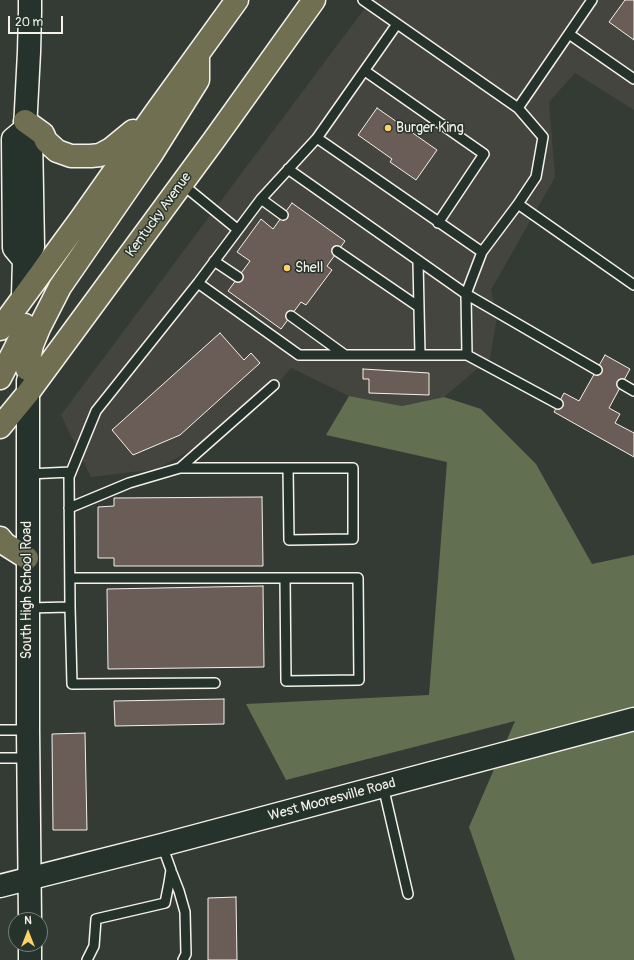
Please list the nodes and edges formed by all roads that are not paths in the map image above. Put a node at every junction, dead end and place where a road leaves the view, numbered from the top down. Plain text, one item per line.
1 (30, 0) edge
2 (237, 0) edge
3 (314, 0) edge
4 (363, 0) edge
5 (592, 0) edge
6 (397, 24) junction
7 (569, 34) junction
8 (198, 55) junction
9 (365, 71) junction
10 (634, 79) edge
11 (518, 108) junction
12 (156, 112) junction
13 (25, 125) junction
14 (318, 138) junction
15 (288, 169) junction
16 (182, 184) junction
17 (261, 199) junction
18 (518, 204) junction
19 (283, 215) dead end
20 (438, 223) junction
21 (237, 229) junction
22 (337, 251) dead end
23 (482, 252) junction
24 (24, 260) junction
25 (214, 260) junction
26 (418, 261) junction
27 (238, 277) dead end
28 (198, 283) junction
29 (634, 285) edge
30 (466, 294) junction
31 (23, 296) junction
32 (419, 307) junction
33 (291, 316) dead end
34 (25, 325) junction
35 (0, 329) edge
36 (345, 355) junction
37 (420, 355) junction
38 (467, 355) junction
39 (27, 369) junction
40 (597, 370) dead end
41 (0, 378) edge
42 (622, 384) dead end
43 (274, 385) dead end
44 (634, 391) edge
45 (28, 393) junction
46 (558, 404) dead end
47 (0, 427) edge
48 (180, 468) junction
49 (288, 468) junction
50 (71, 472) junction
51 (28, 474) junction
52 (69, 508) junction
53 (0, 538) edge
54 (27, 558) junction
55 (70, 578) junction
56 (285, 578) junction
57 (70, 607) junction
58 (27, 608) junction
59 (214, 683) dead end
60 (634, 719) edge
61 (0, 730) edge
62 (28, 730) junction
63 (0, 758) edge
64 (28, 758) junction
65 (383, 786) junction
66 (162, 845) junction
67 (170, 870) junction
68 (29, 878) junction
69 (0, 886) edge
70 (408, 894) dead end
71 (30, 912) edge
72 (87, 960) edge
73 (183, 960) edge

1 - 13 street, South High School Road
2 - 8 main road
3 - 16 main road, Kentucky Avenue
4 - 6 lane
5 - 7 lane
6 - 9 lane
6 - 11 lane
7 - 10 lane
7 - 11 lane
8 - 12 main road
8 - 39 main road
9 - 14 lane
9 - 20 lane
11 - 18 lane
12 - 13 main road
12 - 31 main road
13 - 24 street, South High School Road
13 - 24 street
14 - 15 lane
14 - 20 lane
15 - 17 lane
15 - 26 lane
16 - 21 lane
16 - 45 main road, Kentucky Avenue
17 - 19 lane
17 - 21 lane
18 - 23 lane
18 - 29 lane
20 - 23 lane
21 - 25 lane
22 - 32 lane
23 - 30 lane
24 - 31 street, South High School Road
25 - 27 lane
25 - 28 lane
26 - 30 lane
26 - 32 lane
28 - 36 lane
28 - 50 lane
30 - 38 lane
30 - 40 lane
31 - 34 street, South High School Road
31 - 35 main road
32 - 37 lane
33 - 36 lane
34 - 39 street, South High School Road
34 - 41 main road
36 - 37 lane
37 - 38 lane
38 - 46 lane
39 - 45 street, South High School Road
42 - 44 lane
43 - 48 lane
45 - 47 main road, Kentucky Avenue
45 - 51 street, South High School Road
48 - 49 lane
48 - 52 lane
49 - 49 lane
50 - 51 lane
50 - 52 lane
51 - 54 street, South High School Road
52 - 55 lane
53 - 54 main road
54 - 58 street, South High School Road
55 - 56 lane
55 - 57 lane
56 - 56 lane
57 - 58 lane
57 - 59 lane
58 - 62 street, South High School Road
60 - 65 street, West Mooresville Road
61 - 62 lane
62 - 64 street, South High School Road
63 - 64 lane
64 - 68 street, South High School Road
65 - 66 street, West Mooresville Road
65 - 70 lane
66 - 67 lane
66 - 68 street, West Mooresville Road
67 - 72 lane
67 - 73 lane
68 - 69 street, West Mooresville Road
68 - 71 street, South High School Road

